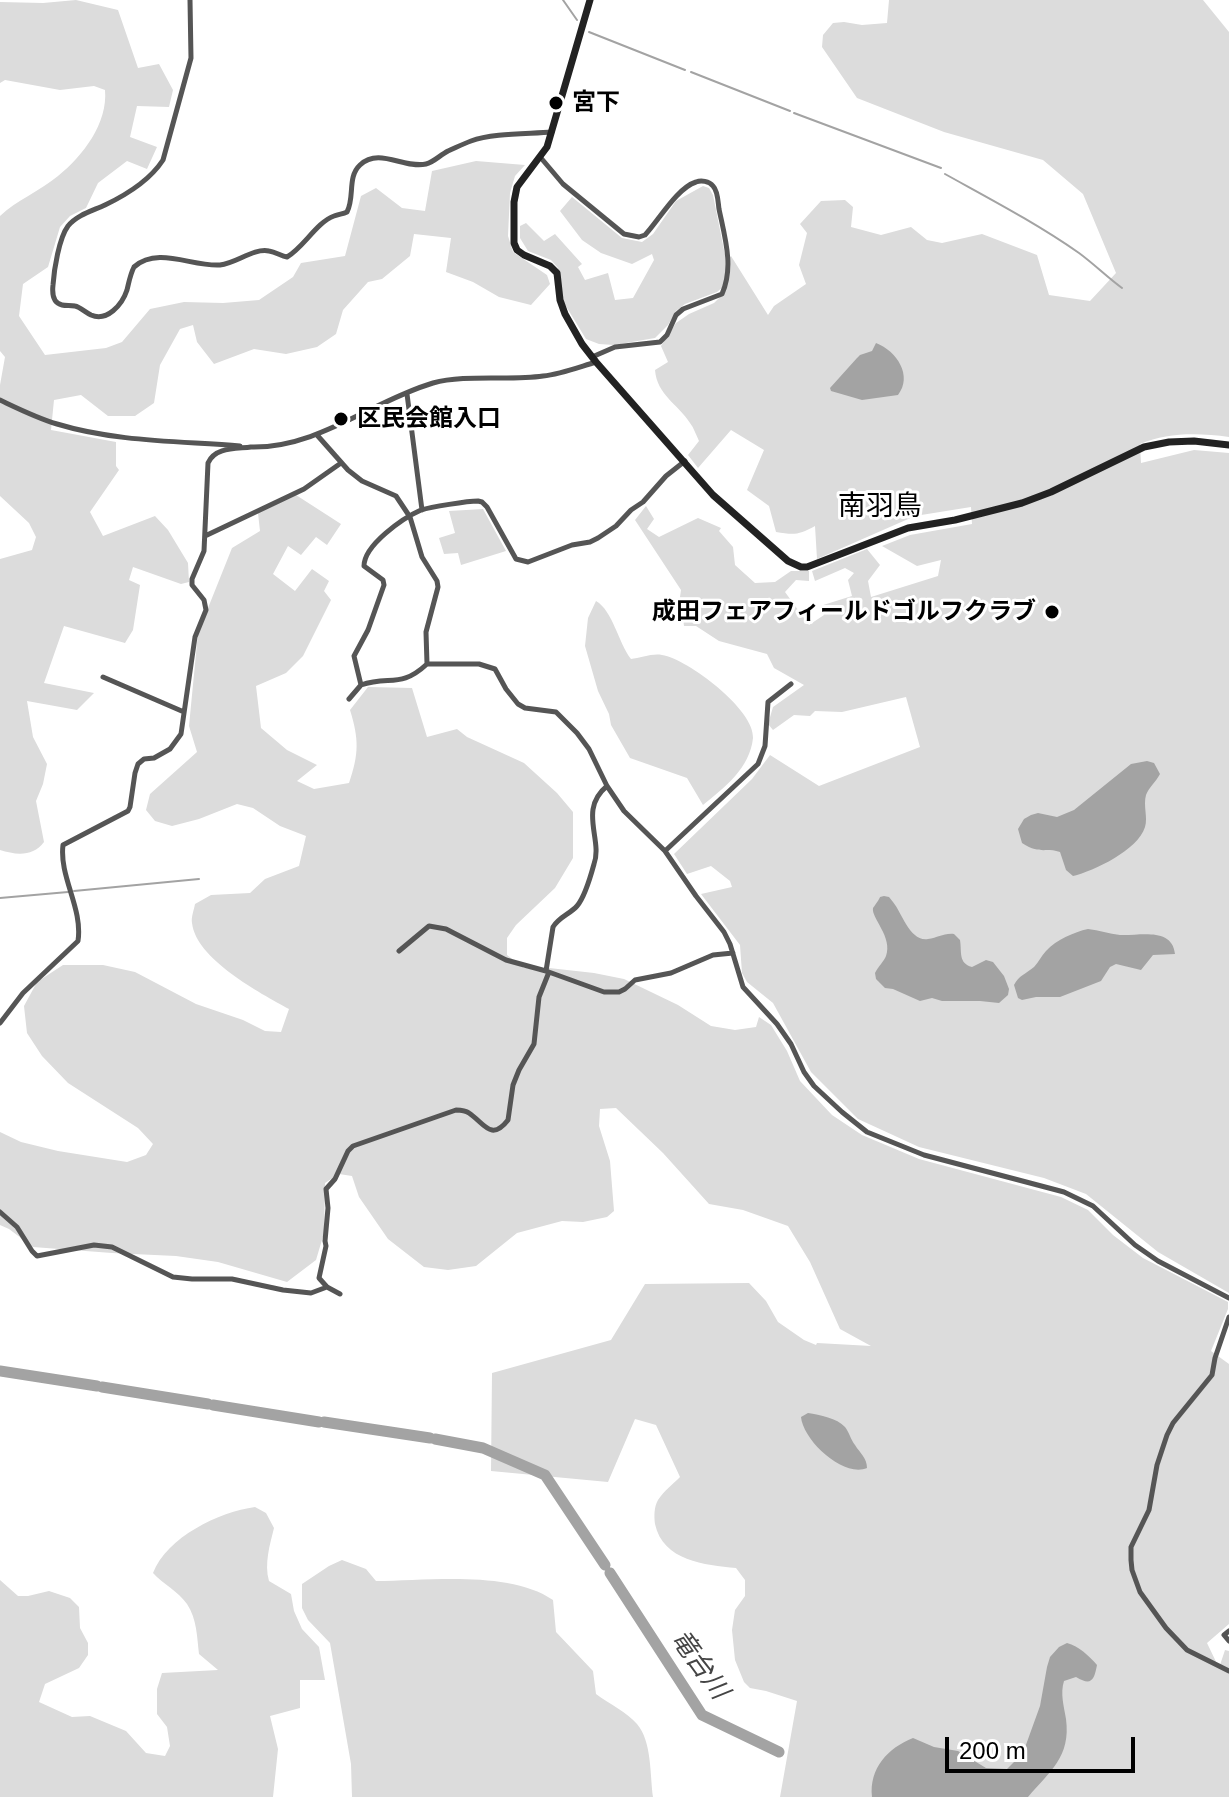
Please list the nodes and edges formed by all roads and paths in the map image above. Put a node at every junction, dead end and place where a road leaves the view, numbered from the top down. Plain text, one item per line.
1 (190, 0) edge
2 (590, 0) edge
3 (552, 132) junction
4 (541, 158) junction
5 (594, 359) junction
6 (407, 394) junction
7 (0, 400) edge
8 (317, 435) junction
9 (1229, 445) edge
10 (251, 447) junction
11 (685, 461) junction
12 (341, 463) junction
13 (422, 510) junction
14 (410, 517) junction
15 (205, 536) junction
16 (427, 664) junction
17 (103, 677) dead end
18 (791, 684) dead end
19 (361, 685) junction
20 (349, 699) dead end
21 (184, 712) junction
22 (607, 786) junction
23 (665, 851) junction
24 (399, 951) dead end
25 (733, 953) junction
26 (547, 971) junction
27 (0, 1023) edge
28 (0, 1212) edge
29 (327, 1287) junction
30 (340, 1294) dead end
31 (1229, 1298) edge
32 (1229, 1317) edge
33 (1229, 1631) edge
34 (1229, 1641) edge
35 (1229, 1671) edge

1 - 3 street
2 - 3 street
3 - 4 street
4 - 5 street
4 - 5 street
5 - 6 street
5 - 11 street
6 - 8 street
6 - 13 street
7 - 10 street
8 - 10 street
8 - 12 street
9 - 11 street
10 - 15 street
11 - 13 street
12 - 14 street
12 - 15 street
13 - 14 street
14 - 16 street
14 - 19 street
15 - 21 street
16 - 19 street
16 - 22 street
17 - 21 street
18 - 23 street
19 - 20 street
21 - 27 street
22 - 23 street
22 - 26 street
23 - 25 street
24 - 26 street
25 - 26 street
25 - 31 street
26 - 29 street
28 - 29 street
29 - 30 street
32 - 35 street
33 - 34 street

